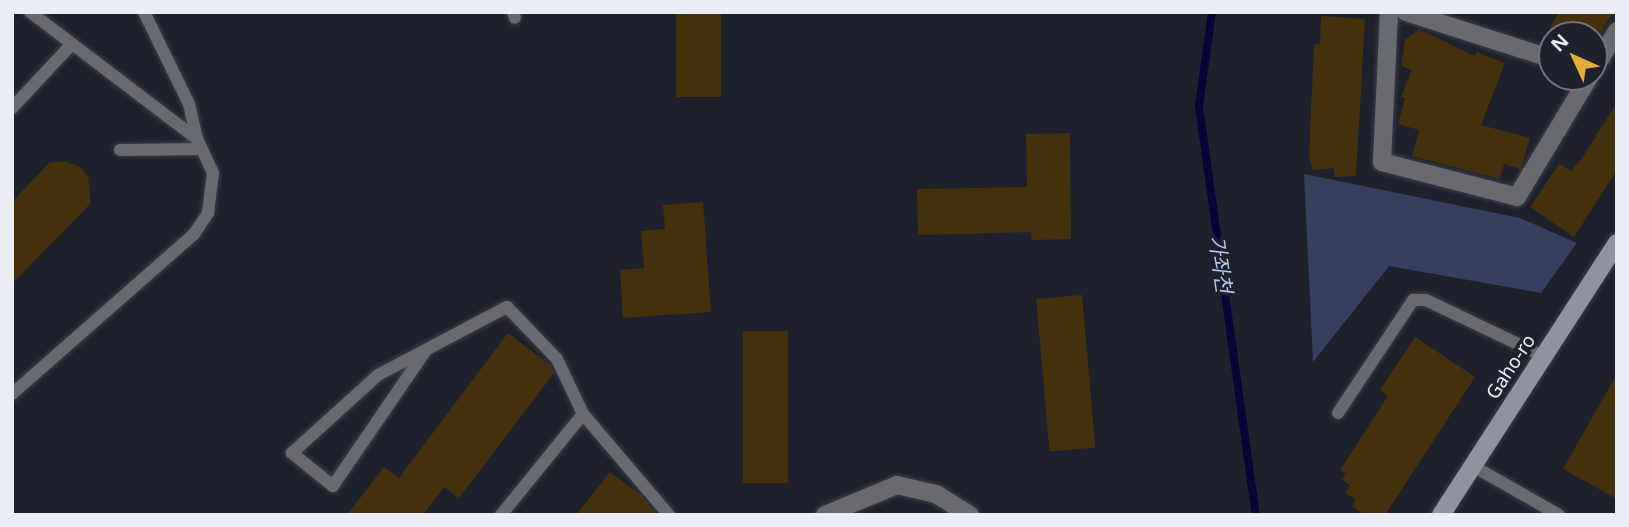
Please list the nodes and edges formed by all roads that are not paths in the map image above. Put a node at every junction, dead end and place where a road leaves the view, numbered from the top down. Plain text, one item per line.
1 (30, 12) edge
2 (145, 12) edge
3 (1389, 12) edge
4 (1406, 12) edge
5 (70, 46) junction
6 (1538, 54) edge
7 (1581, 91) edge
8 (12, 108) edge
9 (199, 144) junction
10 (120, 150) dead end
11 (1617, 243) edge
12 (426, 350) junction
13 (1543, 356) junction
14 (12, 394) edge
15 (1338, 413) dead end
16 (583, 414) junction
17 (1473, 466) junction
18 (501, 515) edge
19 (669, 515) edge
20 (825, 515) edge
21 (970, 515) edge
22 (1441, 515) edge
23 (1559, 515) edge

1 - 5 lane
2 - 9 lane
3 - 7 street
4 - 6 street
5 - 8 lane
5 - 9 lane
9 - 10 lane
9 - 14 lane
11 - 13 street, Gaho-ro
12 - 12 lane
12 - 16 lane
13 - 15 lane
13 - 17 street, Gaho-ro
16 - 18 lane
16 - 19 lane
17 - 22 street, Gaho-ro
17 - 23 lane
20 - 21 street

